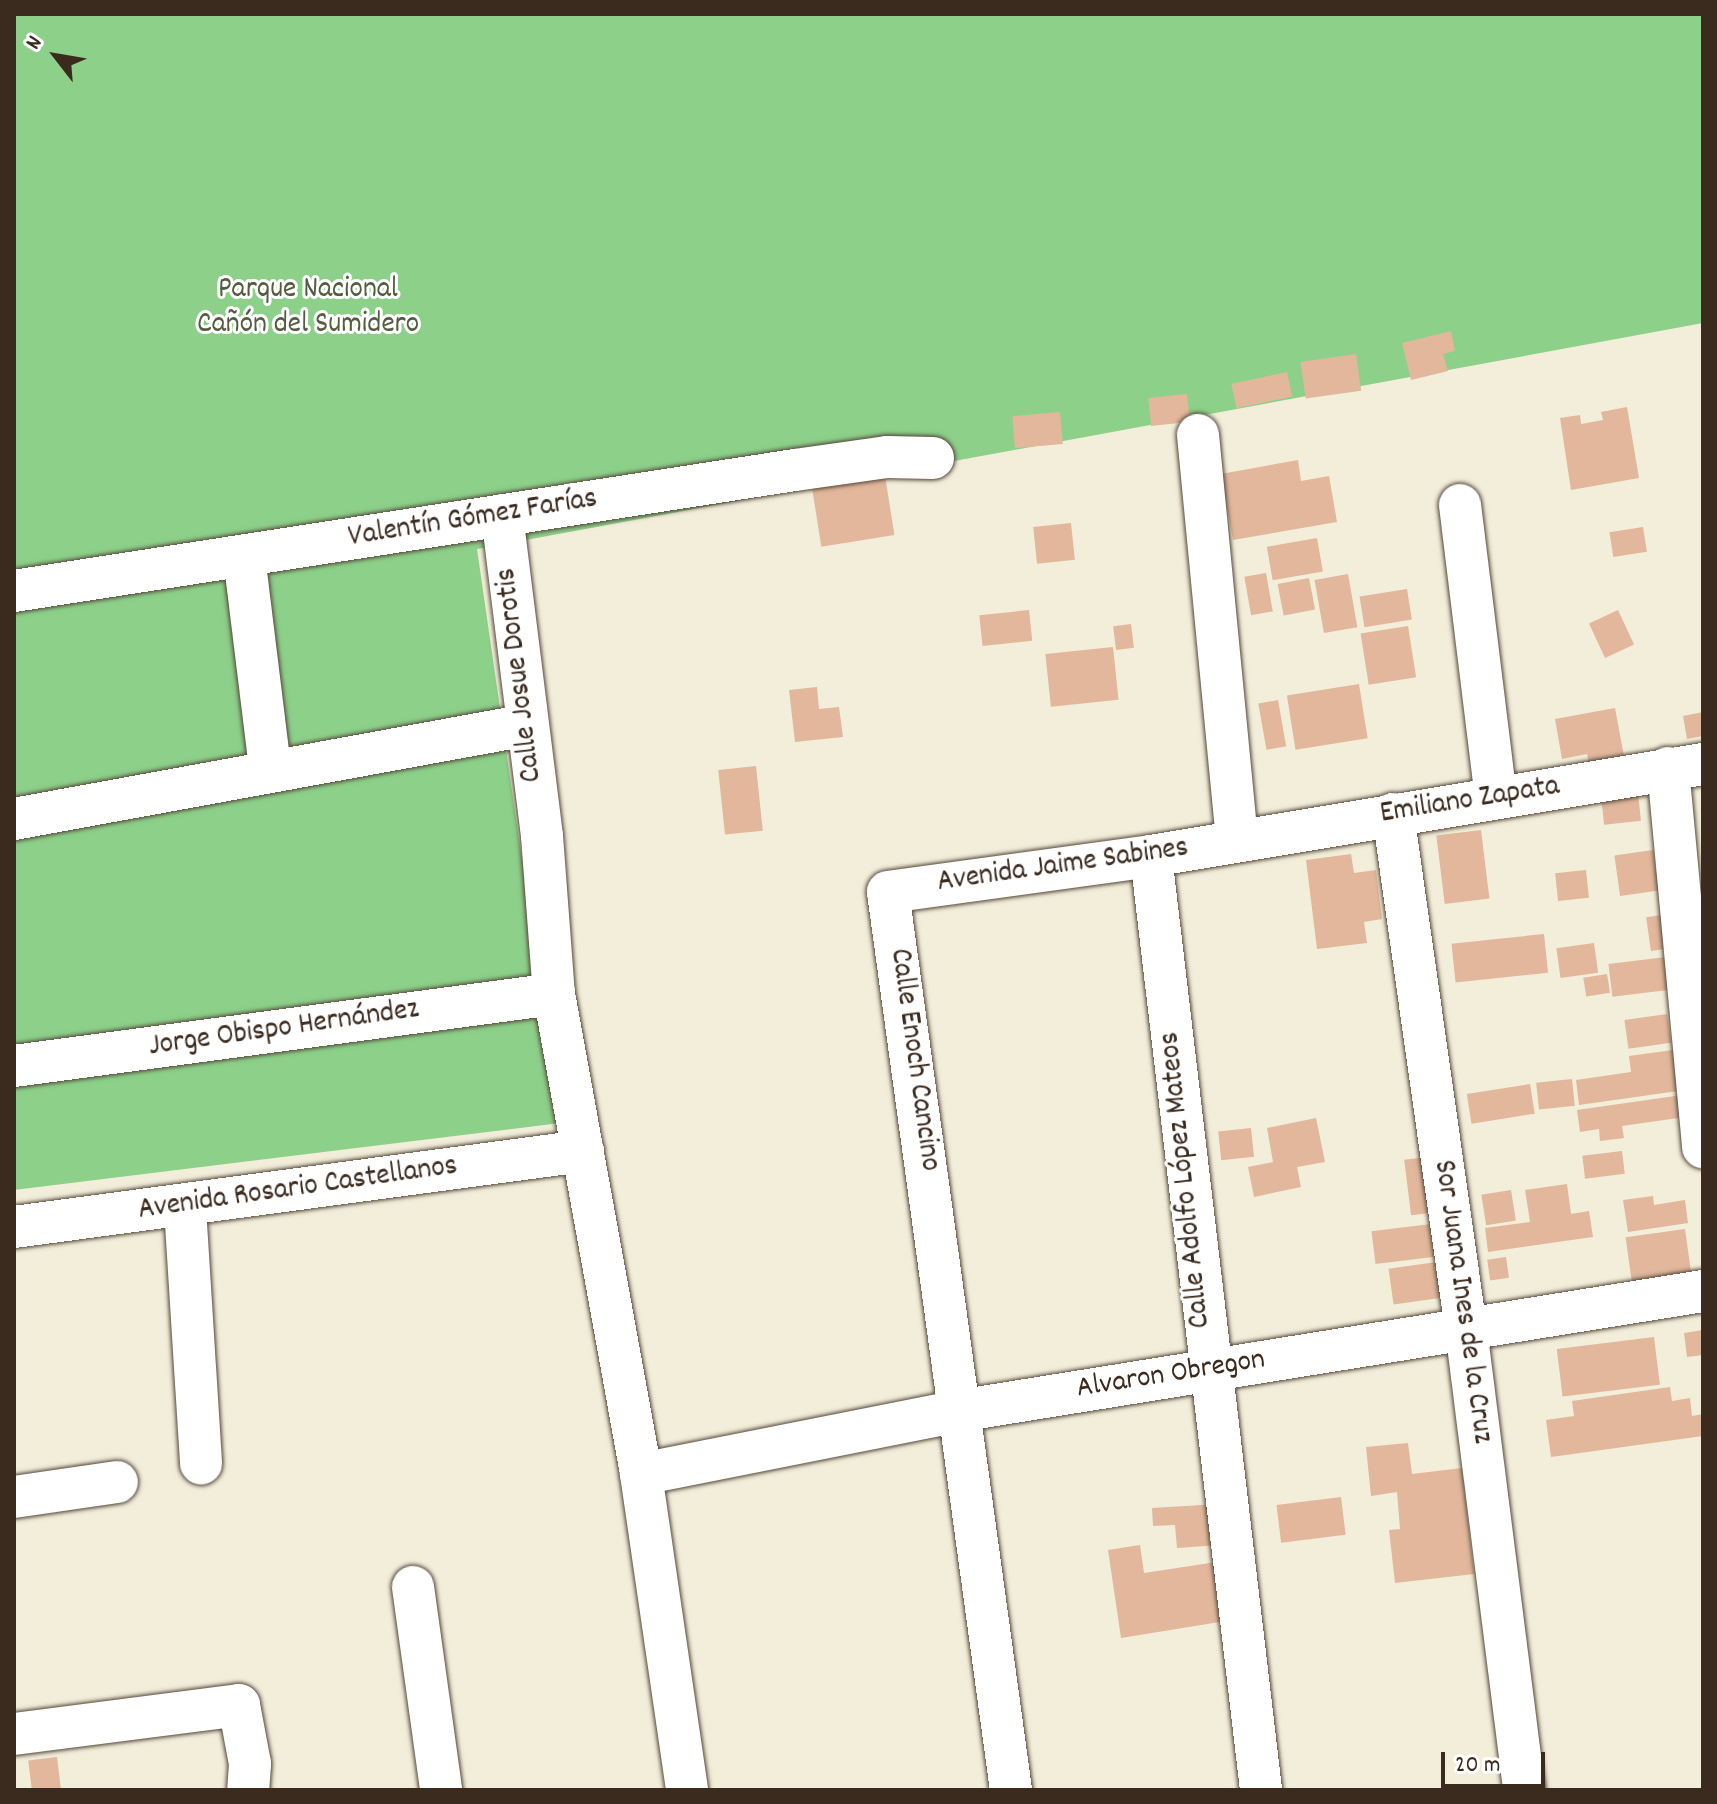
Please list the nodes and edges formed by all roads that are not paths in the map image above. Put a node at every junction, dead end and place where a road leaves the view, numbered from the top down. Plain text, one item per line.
1 (1198, 435) dead end
2 (933, 458) dead end
3 (1460, 505) dead end
4 (502, 515) junction
5 (244, 556) junction
6 (14, 591) edge
7 (527, 725) junction
8 (1686, 766) edge
9 (270, 768) junction
10 (1496, 797) junction
11 (15, 811) edge
12 (1393, 814) junction
13 (1237, 840) junction
14 (1151, 856) junction
15 (888, 892) joint
16 (554, 994) junction
17 (14, 1066) edge
18 (1703, 1147) edge
19 (583, 1151) junction
20 (185, 1208) junction
21 (14, 1227) edge
22 (1703, 1291) edge
23 (1466, 1329) junction
24 (1208, 1370) junction
25 (958, 1411) junction
26 (201, 1463) dead end
27 (641, 1474) junction
28 (117, 1482) dead end
29 (14, 1497) edge
30 (413, 1587) dead end
31 (14, 1734) edge
32 (248, 1790) edge
33 (441, 1790) edge
34 (687, 1790) edge
35 (1011, 1790) edge
36 (1261, 1790) edge
37 (1524, 1790) edge

1 - 13 street
2 - 4 street, Valentín Gómez Farías
3 - 10 street
4 - 5 street, Valentín Gómez Farías
4 - 7 street, Calle Josue Dorotis
5 - 6 street, Valentín Gómez Farías
5 - 9 street
7 - 9 street
7 - 16 street, Calle Josue Dorotis
8 - 10 street, Emiliano Zapata
8 - 18 street
9 - 11 street
10 - 12 street, Emiliano Zapata
12 - 13 street, Emiliano Zapata
12 - 23 street, Sor Juana Ines de la Cruz
13 - 14 street, Avenida Jaime Sabines
14 - 15 street, Avenida Jaime Sabines
14 - 24 street, Calle Adolfo López Mateos
15 - 25 street, Calle Enoch Cancino
16 - 17 street, Jorge Obispo Hernández
16 - 19 street, Calle Josue Dorotis
19 - 20 street, Avenida Rosario Castellanos
19 - 27 street, Calle Josue Dorotis
20 - 21 street, Avenida Rosario Castellanos
20 - 26 street
22 - 23 street, Alvaron Obregon
23 - 24 street, Alvaron Obregon
23 - 37 street, Sor Juana Ines de la Cruz
24 - 25 street, Alvaron Obregon
24 - 36 street, Calle Adolfo López Mateos
25 - 27 street, Alvaron Obregon
25 - 35 street, Calle Enoch Cancino
27 - 34 street, Calle Josue Dorotis
28 - 29 street
30 - 33 street
31 - 32 street

